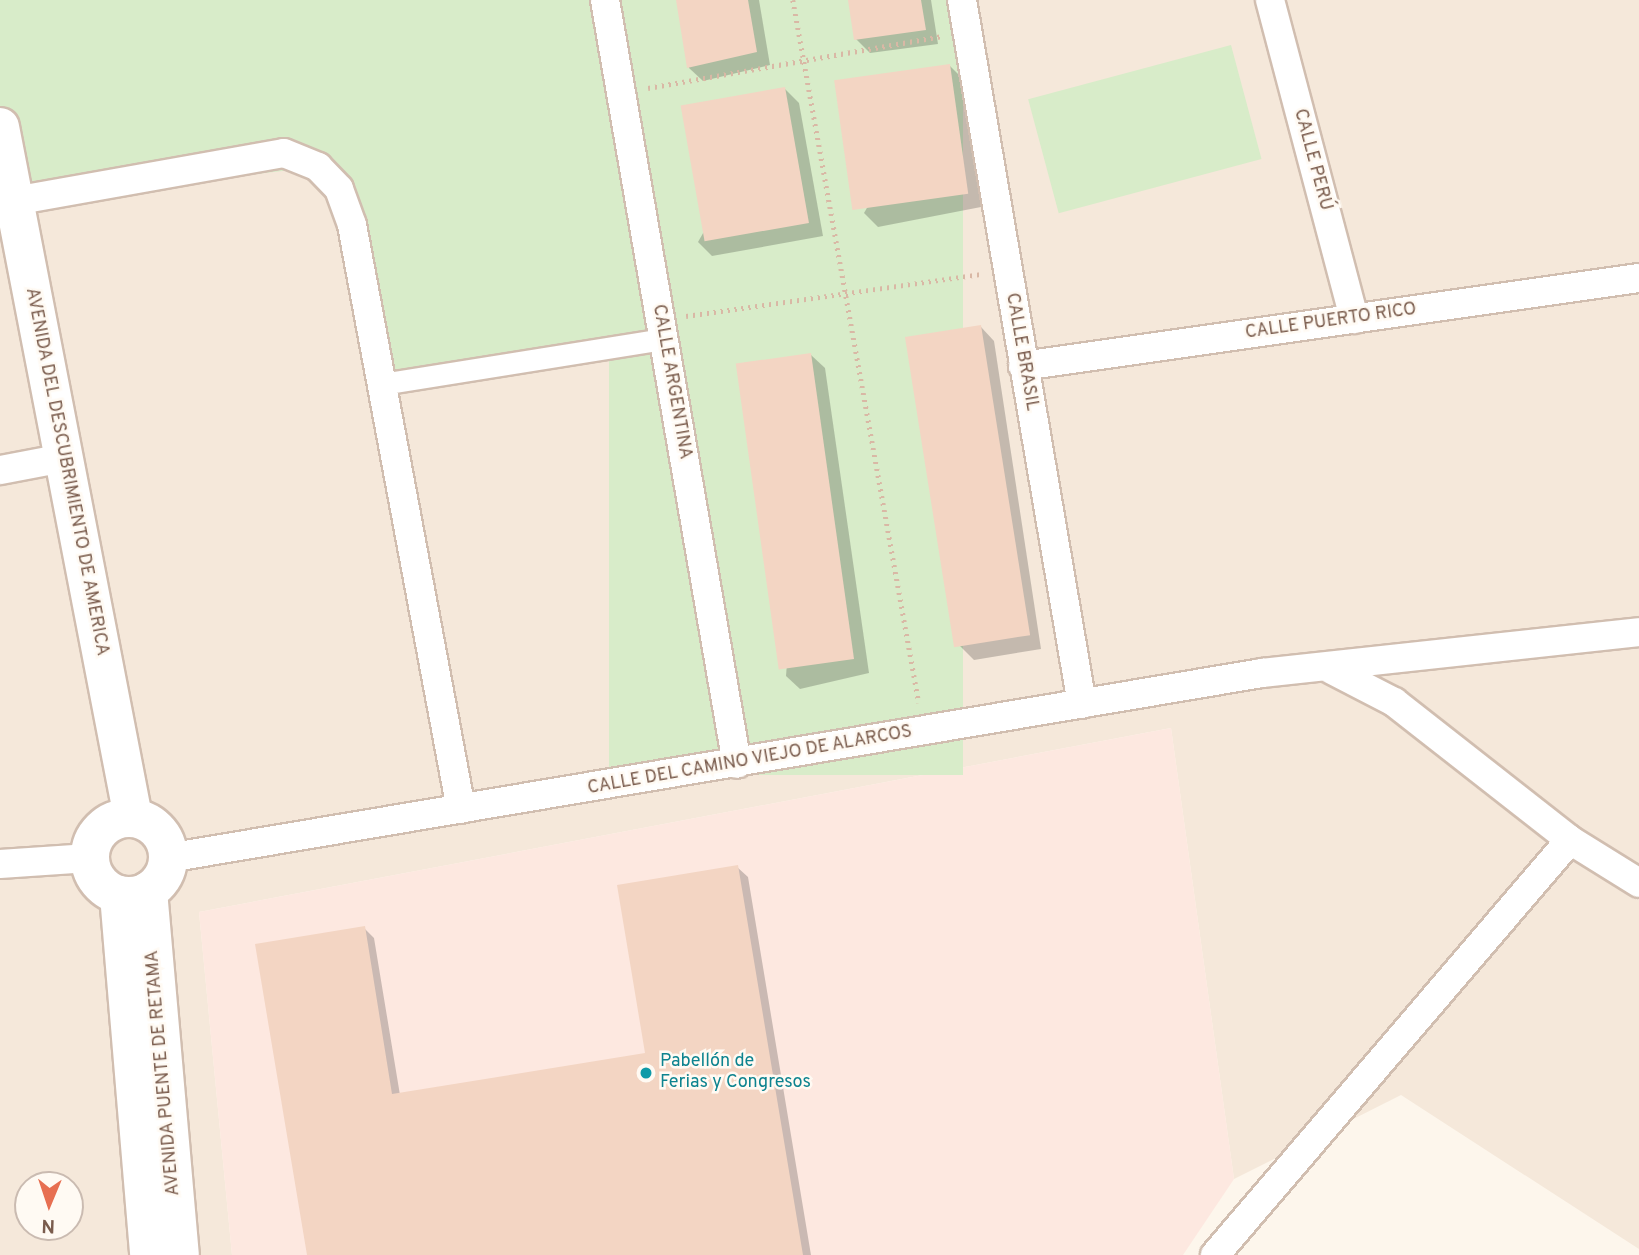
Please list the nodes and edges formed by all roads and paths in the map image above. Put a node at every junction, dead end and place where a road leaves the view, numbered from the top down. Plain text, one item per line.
1 (605, 0) edge
2 (793, 0) edge
3 (962, 0) edge
4 (1270, 0) edge
5 (967, 32) junction
6 (804, 61) junction
7 (621, 93) junction
8 (0, 127) edge
9 (14, 201) junction
10 (12, 249) edge
11 (1007, 271) junction
12 (1639, 278) edge
13 (846, 294) junction
14 (1354, 319) junction
15 (662, 329) junction
16 (1023, 366) junction
17 (382, 384) junction
18 (64, 458) junction
19 (0, 470) edge
20 (1639, 632) edge
21 (1332, 670) junction
22 (1082, 704) junction
23 (924, 731) junction
24 (737, 764) junction
25 (461, 809) junction
26 (133, 817) junction
27 (1570, 840) junction
28 (89, 858) junction
29 (168, 858) junction
30 (0, 864) edge
31 (1639, 883) edge
32 (133, 893) junction
33 (149, 1255) edge
34 (180, 1255) edge
35 (1215, 1255) edge

1 - 7 street, CALLE ARGENTINA
2 - 6 path
3 - 5 street, CALLE BRASIL
4 - 14 street, CALLE PERÚ
5 - 6 path
5 - 11 street, CALLE BRASIL
6 - 7 path
6 - 13 path
7 - 15 street, CALLE ARGENTINA
8 - 9 main road, AVENIDA DEL DESCUBRIMIENTO DE AMERICA
9 - 10 main road, AVENIDA DEL DESCUBRIMIENTO DE AMERICA
9 - 17 street
10 - 18 main road, AVENIDA DEL DESCUBRIMIENTO DE AMERICA
11 - 13 path
11 - 16 street, CALLE BRASIL
12 - 14 street, CALLE PUERTO RICO
13 - 15 path
13 - 23 path
14 - 16 street, CALLE PUERTO RICO
15 - 17 street
15 - 24 street, CALLE ARGENTINA
16 - 22 street, CALLE BRASIL
17 - 25 street
18 - 19 street
18 - 26 main road, AVENIDA DEL DESCUBRIMIENTO DE AMERICA
20 - 21 street, CALLE DEL CAMINO VIEJO DE ALARCOS
21 - 22 street, CALLE DEL CAMINO VIEJO DE ALARCOS
21 - 27 street, CALLE DEL CAMINO VIEJO DE ALARCOS
22 - 23 street, CALLE DEL CAMINO VIEJO DE ALARCOS
23 - 24 street, CALLE DEL CAMINO VIEJO DE ALARCOS
24 - 25 street, CALLE DEL CAMINO VIEJO DE ALARCOS
25 - 29 street, CALLE DEL CAMINO VIEJO DE ALARCOS
26 - 28 main road
26 - 29 main road
27 - 31 street, CALLE DEL CAMINO VIEJO DE ALARCOS
27 - 35 street
28 - 30 street
28 - 32 main road
29 - 32 main road
32 - 33 main road, AVENIDA PUENTE DE RETAMA
32 - 34 main road, AVENIDA PUENTE DE RETAMA

